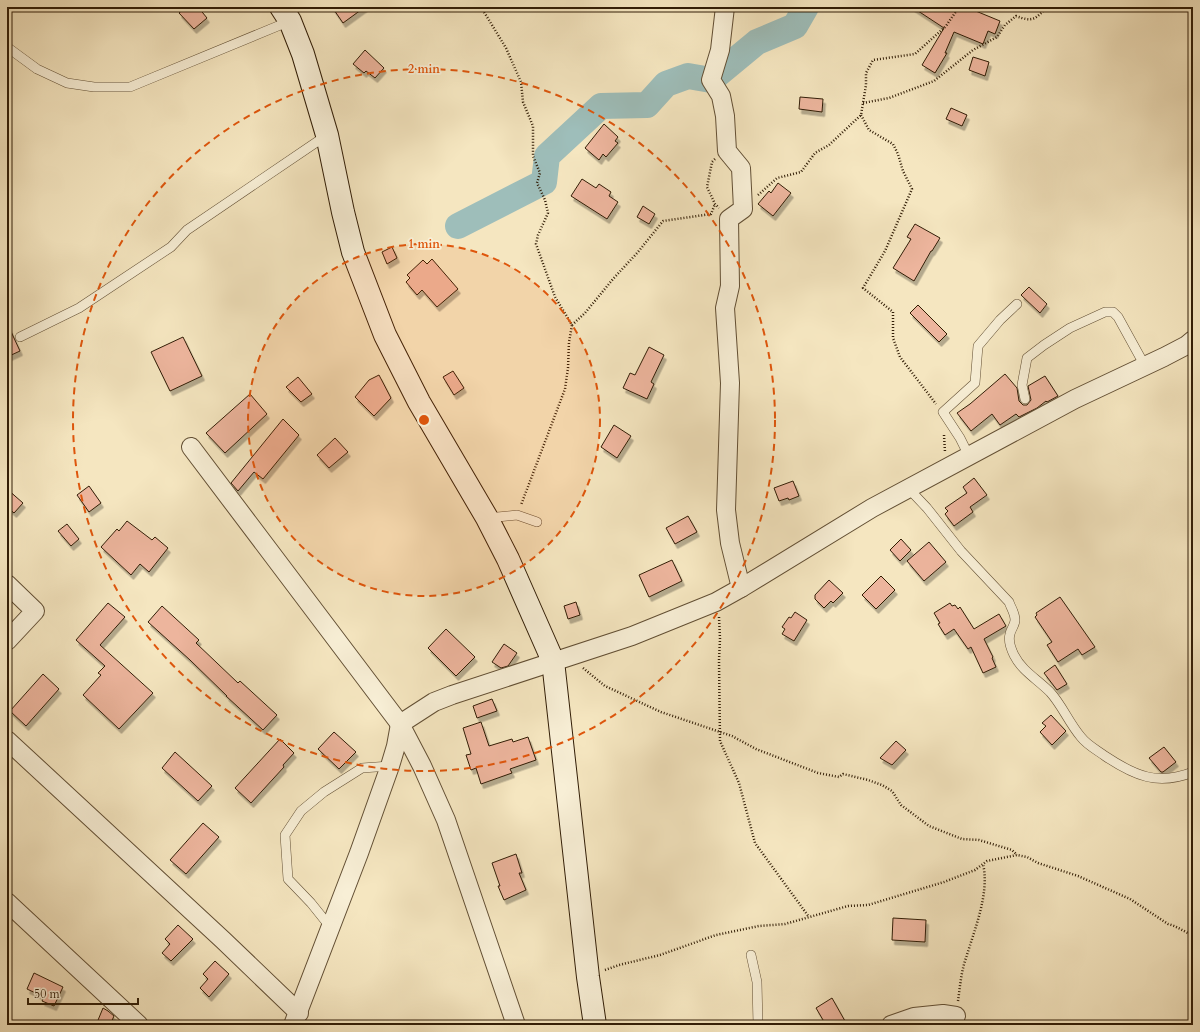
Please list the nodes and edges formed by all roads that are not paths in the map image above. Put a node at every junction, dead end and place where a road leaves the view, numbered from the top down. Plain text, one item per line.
1 (725, 7) edge
2 (285, 14) edge
3 (7, 48) edge
4 (326, 135) junction
5 (1018, 304) dead end
6 (20, 337) dead end
7 (1193, 340) edge
8 (1145, 366) junction
9 (1025, 399) dead end
10 (191, 447) dead end
11 (969, 456) junction
12 (909, 489) junction
13 (487, 518) junction
14 (537, 522) dead end
15 (7, 584) edge
16 (741, 588) junction
17 (7, 641) edge
18 (560, 659) junction
19 (400, 724) junction
20 (7, 740) edge
21 (390, 766) junction
22 (1193, 772) edge
23 (7, 902) edge
24 (330, 928) junction
25 (751, 955) dead end
26 (956, 1016) road end
27 (296, 1019) edge
28 (139, 1025) edge
29 (516, 1025) edge
30 (595, 1025) edge
31 (758, 1025) edge
32 (891, 1025) edge

1 - 16 street
2 - 3 lane
2 - 4 street
4 - 6 lane
4 - 13 street
5 - 11 lane
7 - 8 street
8 - 9 lane
8 - 11 street
10 - 19 street
11 - 12 street
12 - 16 street
12 - 22 lane
13 - 14 lane
13 - 18 street
15 - 17 street
16 - 18 street
18 - 19 street
18 - 30 street
19 - 21 street
19 - 29 street
20 - 27 street
21 - 24 street
21 - 24 lane
23 - 28 street
24 - 27 street
25 - 31 lane
26 - 32 street

